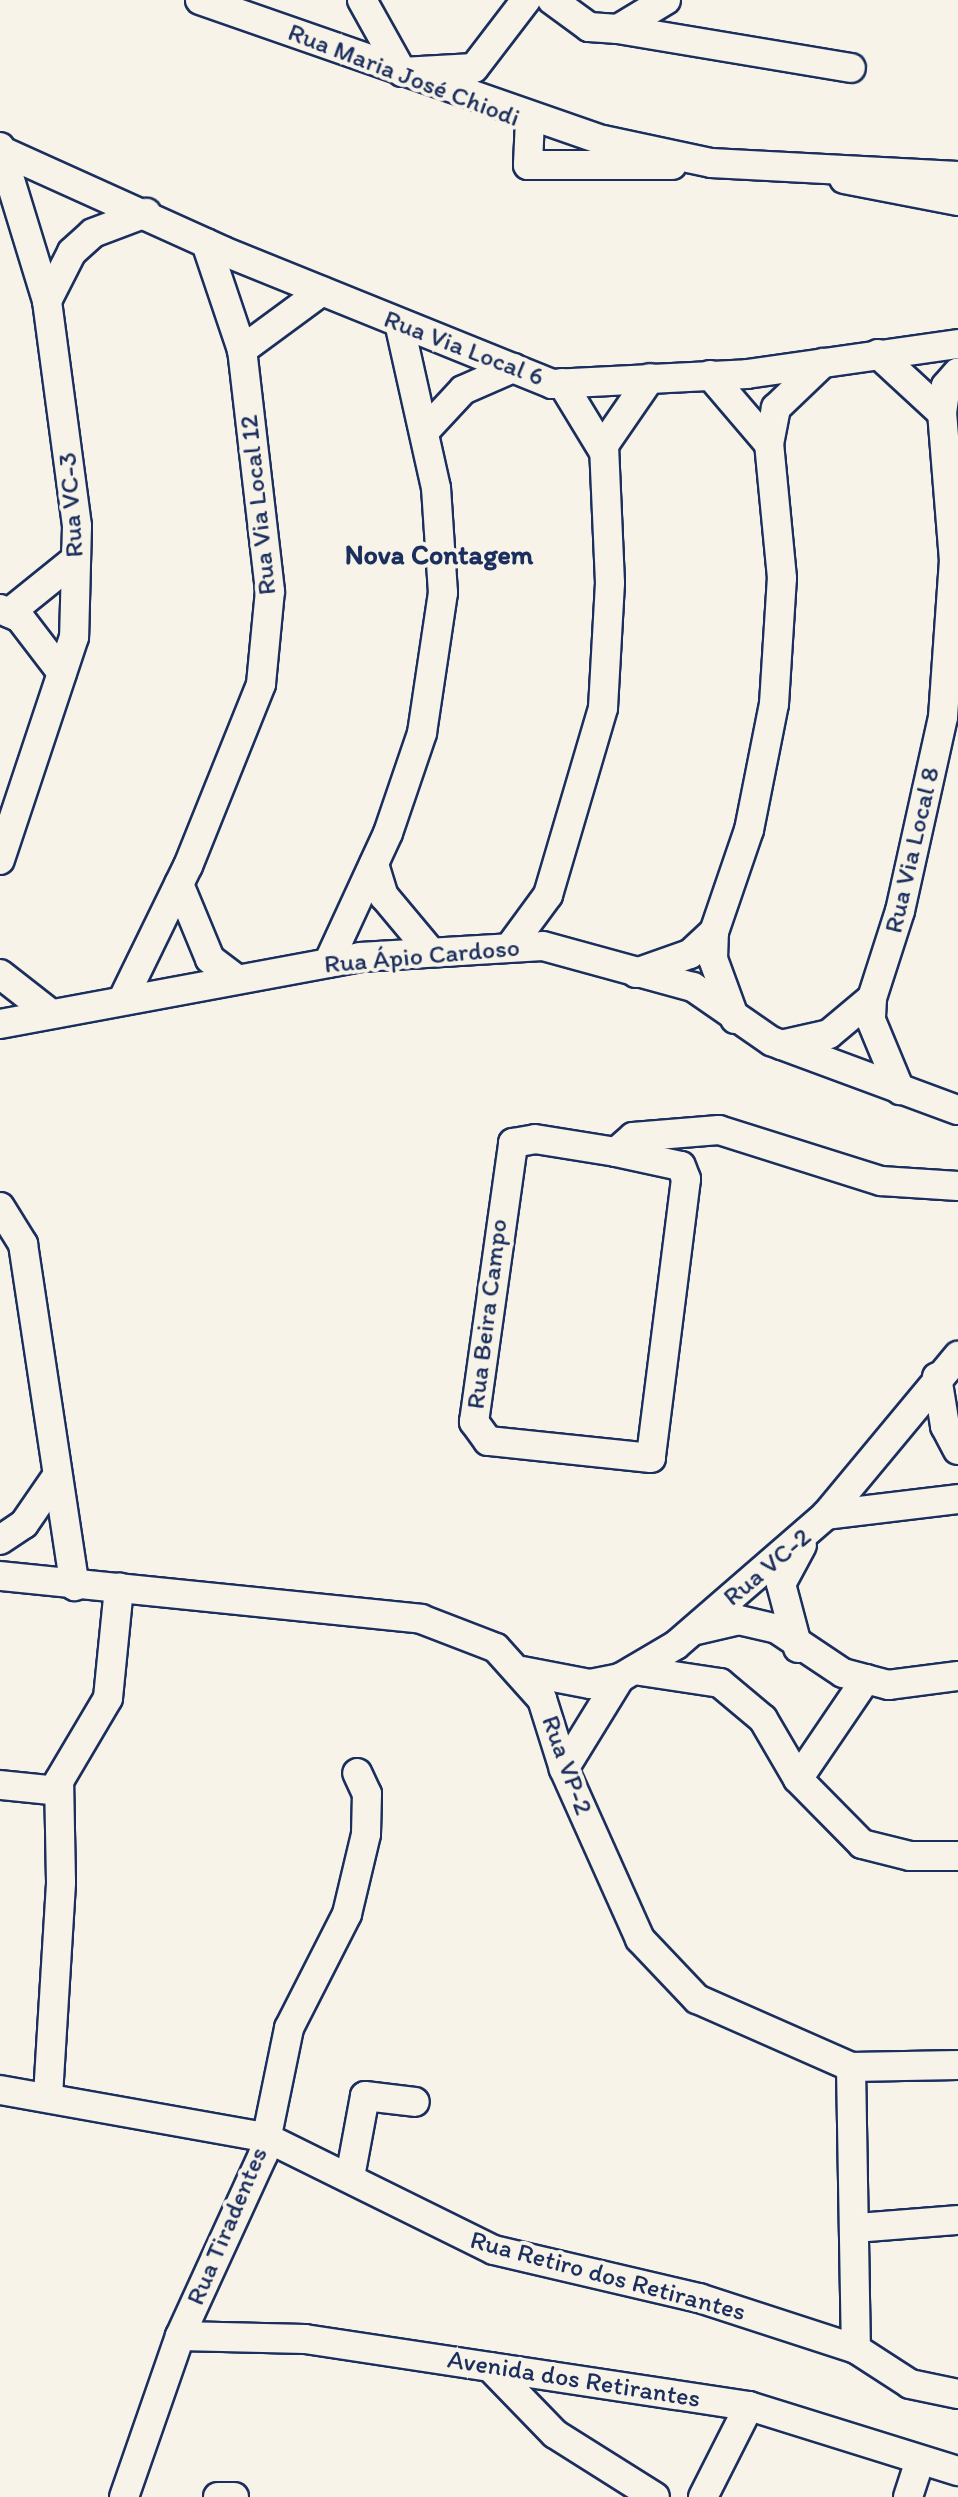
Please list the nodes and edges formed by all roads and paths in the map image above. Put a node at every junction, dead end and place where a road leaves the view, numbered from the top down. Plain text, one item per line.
1 (200, 0) edge
2 (362, 0) edge
3 (526, 0) edge
4 (552, 0) edge
5 (666, 0) edge
6 (618, 29) junction
7 (851, 68) dead end
8 (402, 72) junction
9 (530, 119) junction
10 (1, 149) edge
11 (711, 163) junction
12 (810, 166) junction
13 (958, 176) edge
14 (958, 201) edge
15 (146, 213) junction
16 (206, 243) junction
17 (322, 291) junction
18 (47, 301) junction
19 (399, 323) junction
20 (958, 344) edge
21 (242, 350) junction
22 (878, 354) junction
23 (827, 361) junction
24 (513, 368) junction
25 (958, 372) edge
26 (710, 375) junction
27 (650, 378) junction
28 (562, 383) junction
29 (942, 413) junction
30 (424, 432) junction
31 (769, 444) junction
32 (604, 452) junction
33 (76, 559) junction
34 (4, 611) edge
35 (62, 673) junction
36 (0, 860) edge
37 (374, 864) junction
38 (179, 884) junction
39 (548, 895) junction
40 (714, 932) junction
41 (512, 944) junction
42 (430, 951) junction
43 (574, 957) junction
44 (328, 963) junction
45 (636, 973) junction
46 (0, 974) edge
47 (237, 979) junction
48 (872, 998) junction
49 (123, 999) junction
50 (51, 1014) junction
51 (735, 1020) junction
52 (0, 1024) edge
53 (781, 1045) junction
54 (900, 1090) junction
55 (958, 1110) edge
56 (616, 1152) junction
57 (958, 1186) edge
58 (0, 1207) edge
59 (958, 1356) edge
60 (937, 1377) junction
61 (958, 1450) edge
62 (57, 1476) junction
63 (958, 1499) edge
64 (817, 1524) junction
65 (0, 1540) edge
66 (0, 1576) edge
67 (75, 1586) junction
68 (119, 1588) junction
69 (691, 1631) junction
70 (798, 1648) junction
71 (522, 1671) junction
72 (627, 1674) junction
73 (958, 1676) edge
74 (866, 1679) junction
75 (564, 1769) junction
76 (357, 1773) dead end
77 (798, 1779) junction
78 (0, 1785) edge
79 (59, 1791) junction
80 (958, 1856) edge
81 (958, 2065) edge
82 (851, 2067) junction
83 (0, 2090) edge
84 (48, 2096) junction
85 (415, 2102) dead end
86 (265, 2137) junction
87 (350, 2177) junction
88 (958, 2220) edge
89 (856, 2228) junction
90 (180, 2336) junction
91 (856, 2349) junction
92 (490, 2367) junction
93 (958, 2394) edge
94 (749, 2406) junction
95 (919, 2464) junction
96 (958, 2471) edge
97 (124, 2497) edge
98 (218, 2497) edge
99 (234, 2497) edge
100 (655, 2497) edge
101 (703, 2497) edge
102 (908, 2497) edge

1 - 8 street, Rua Maria José Chiodi
2 - 8 street
3 - 8 street
4 - 6 street
5 - 6 street
6 - 7 street
8 - 9 street, Rua Maria José Chiodi
9 - 11 street
9 - 11 street, Rua Maria José Chiodi
10 - 15 street, Rua Via Local 6
10 - 18 street, Rua VC-3
11 - 12 street
12 - 13 street
12 - 14 street
15 - 16 street, Rua Via Local 6
15 - 18 street
16 - 17 street, Rua Via Local 6
16 - 21 street, Rua Via Local 12
17 - 19 street, Rua Via Local 6
17 - 21 street
18 - 33 street, Rua VC-3
19 - 24 street, Rua Via Local 6
19 - 30 street
20 - 22 street, Rua Via Local 6
21 - 38 street, Rua Via Local 12
22 - 23 street, Rua Via Local 6
22 - 29 street
23 - 26 street, Rua Via Local 6
23 - 31 street
24 - 28 street, Rua Via Local 6
24 - 30 street
25 - 29 street, Rua Via Local 8
26 - 27 street, Rua Via Local 6
26 - 31 street
27 - 28 street, Rua Via Local 6
27 - 32 street
28 - 32 street
29 - 48 street, Rua Via Local 8
30 - 37 street
31 - 40 street
32 - 39 street
33 - 34 street
33 - 35 street, Rua VC-3
34 - 35 street
35 - 36 street, Rua VC-3
37 - 42 street
37 - 44 street
38 - 47 street
38 - 49 street, Rua Via Local 12
39 - 41 street
39 - 43 street
40 - 45 street
40 - 51 street
41 - 42 street, Rua Ápio Cardoso
41 - 43 street, Rua Ápio Cardoso
42 - 44 street, Rua Ápio Cardoso
43 - 45 street, Rua Ápio Cardoso
44 - 47 street, Rua Ápio Cardoso
45 - 51 street, Rua Ápio Cardoso
46 - 50 street
47 - 49 street, Rua Ápio Cardoso
48 - 53 street
48 - 54 street, Rua Via Local 8
49 - 50 street, Rua Ápio Cardoso
50 - 52 street, Rua Ápio Cardoso
51 - 53 street, Rua Ápio Cardoso
53 - 54 street, Rua Ápio Cardoso
54 - 55 street, Rua Ápio Cardoso
56 - 56 street, Rua Beira Campo
56 - 57 street
58 - 62 street
59 - 60 street, Rua VC-2
60 - 61 street
60 - 64 street, Rua VC-2
62 - 65 street
62 - 67 street
63 - 64 street
64 - 69 street, Rua VC-2
64 - 70 street
66 - 67 street, Rua VP-2
67 - 68 street, Rua VP-2
68 - 71 street, Rua VP-2
68 - 79 street
69 - 70 street
69 - 72 street, Rua VC-2
70 - 74 street
71 - 72 street, Rua VC-2
71 - 75 street, Rua VP-2
72 - 75 street
72 - 77 street
73 - 74 street
74 - 77 street
75 - 82 street, Rua VP-2
76 - 86 street, Rua Tiradentes
77 - 80 street
78 - 79 street
79 - 84 street
81 - 82 street, Rua VP-2
82 - 89 street
83 - 84 street, Rua Retiro dos Retirantes
84 - 86 street, Rua Retiro dos Retirantes
85 - 87 street
86 - 87 street, Rua Retiro dos Retirantes
86 - 90 street, Rua Tiradentes
87 - 91 street, Rua Retiro dos Retirantes
88 - 89 street
89 - 91 street
90 - 92 street, Avenida dos Retirantes
90 - 97 street, Rua Tiradentes
91 - 93 street, Rua Retiro dos Retirantes
92 - 94 street, Avenida dos Retirantes
92 - 100 street
94 - 95 street, Avenida dos Retirantes
94 - 101 street
95 - 96 street, Avenida dos Retirantes
95 - 102 street
98 - 99 street

